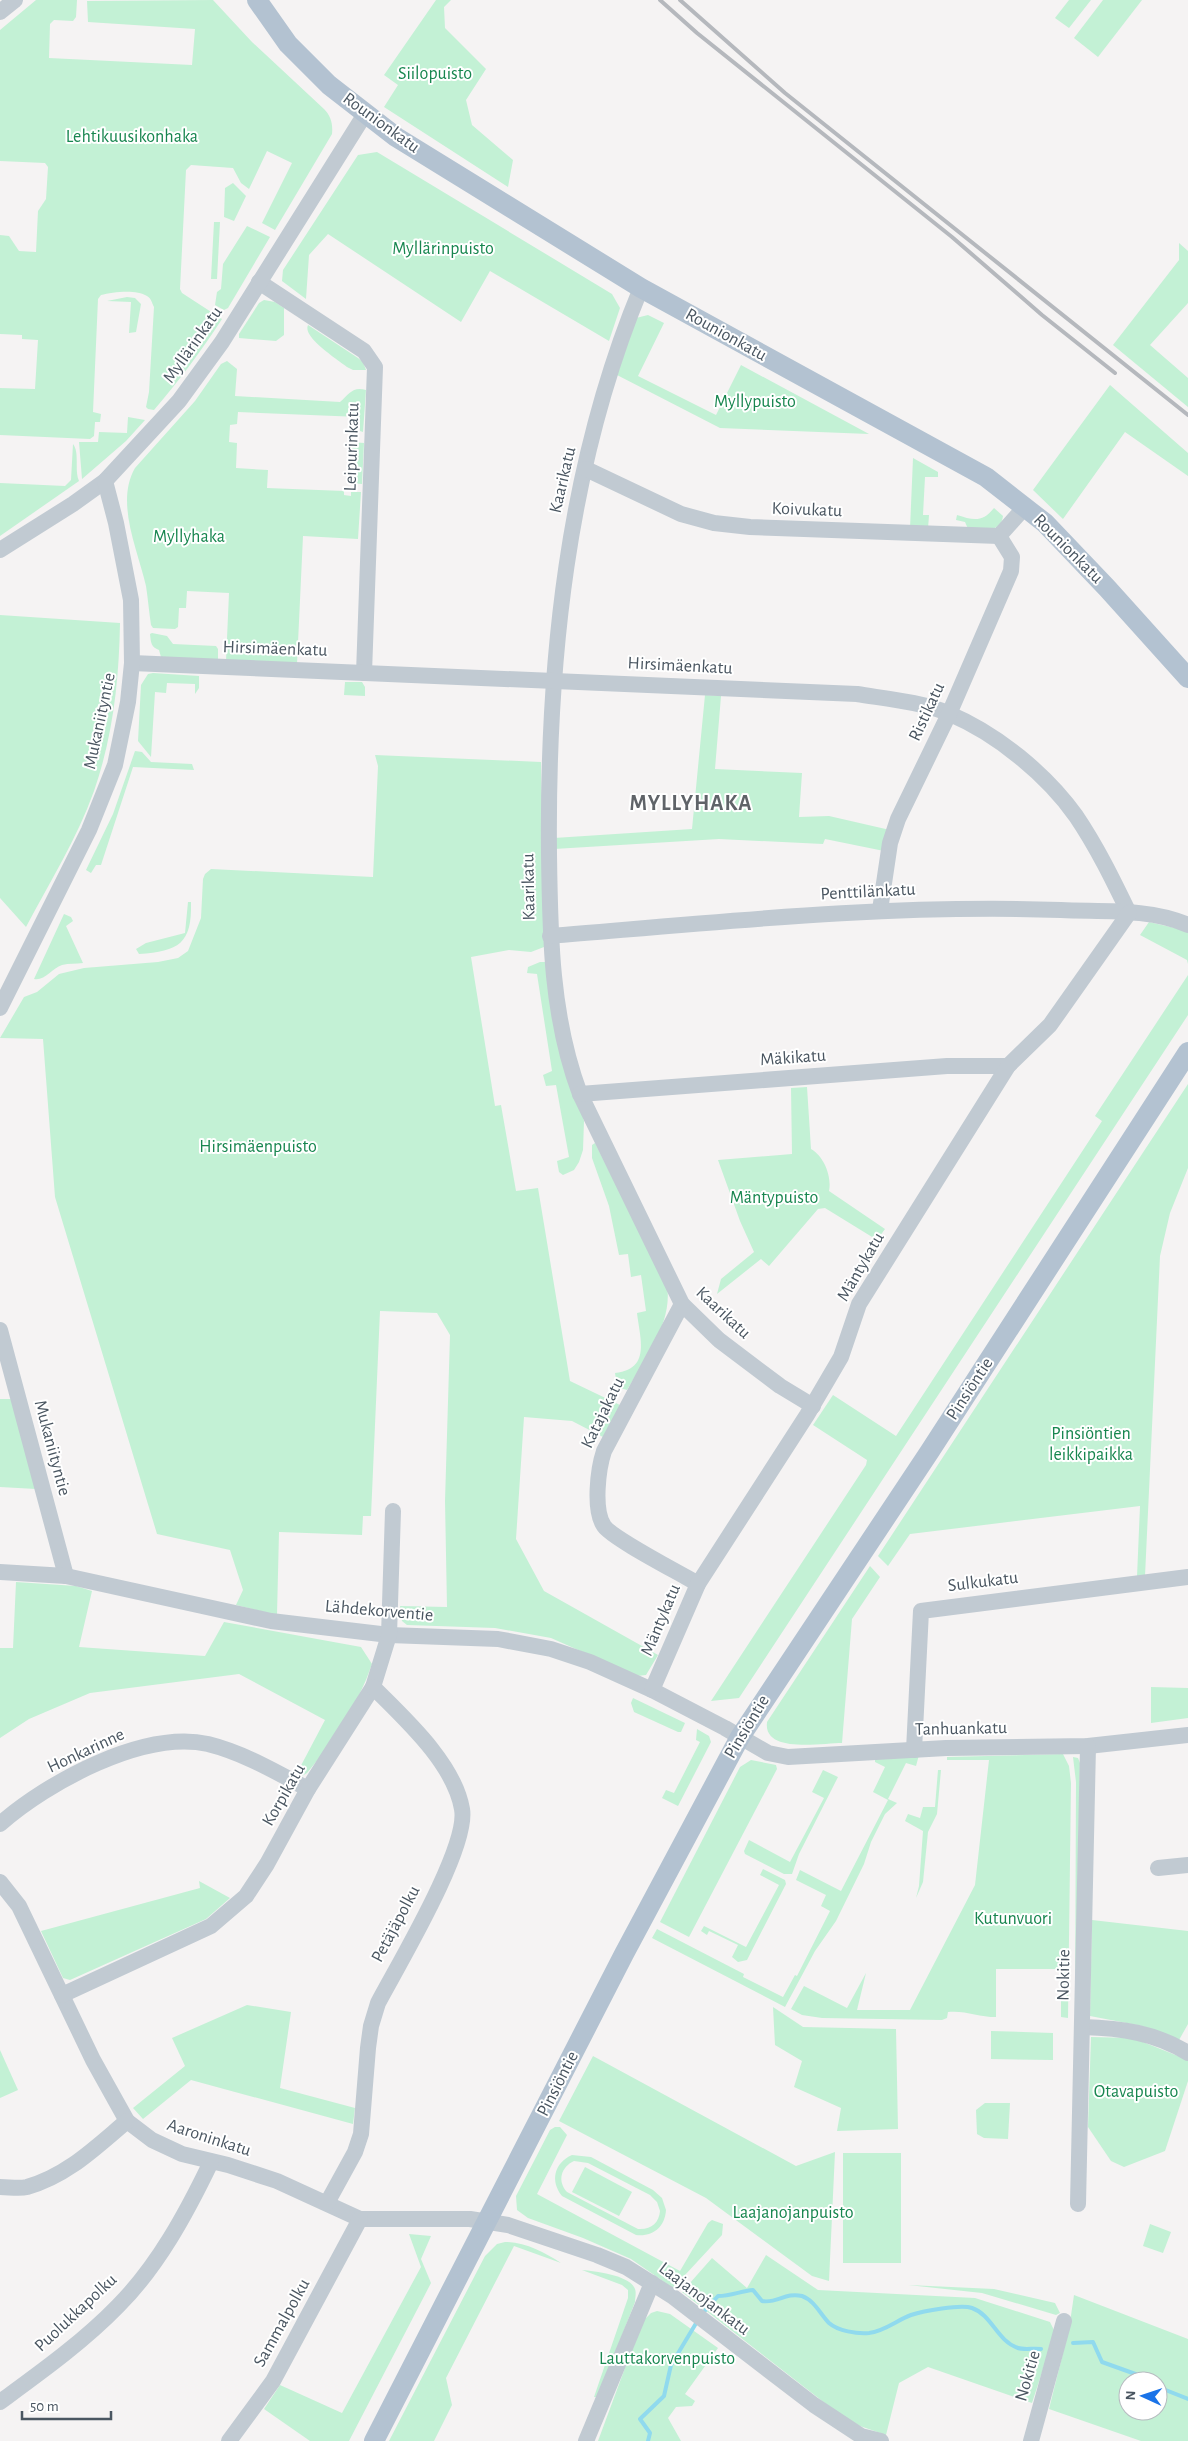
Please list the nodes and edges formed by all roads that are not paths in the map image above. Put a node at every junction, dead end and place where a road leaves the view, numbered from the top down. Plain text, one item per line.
1 (15, 0) edge
2 (257, 0) edge
3 (0, 12) edge
4 (365, 114) junction
5 (259, 282) junction
6 (641, 288) junction
7 (586, 469) junction
8 (105, 481) junction
9 (1024, 507) junction
10 (999, 536) junction
11 (0, 550) edge
12 (132, 663) junction
13 (364, 673) junction
14 (1188, 678) edge
15 (554, 680) junction
16 (949, 714) junction
17 (880, 910) junction
18 (1129, 913) junction
19 (1188, 925) edge
20 (550, 936) junction
21 (0, 1008) edge
22 (1188, 1052) edge
23 (1008, 1066) junction
24 (580, 1094) junction
25 (682, 1304) junction
26 (0, 1330) edge
27 (813, 1406) junction
28 (393, 1511) dead end
29 (0, 1572) edge
30 (66, 1576) junction
31 (1188, 1577) edge
32 (698, 1584) junction
33 (389, 1635) junction
34 (373, 1687) junction
35 (652, 1690) junction
36 (1188, 1735) edge
37 (740, 1737) junction
38 (1088, 1746) junction
39 (914, 1750) junction
40 (308, 1789) junction
41 (0, 1824) edge
42 (1188, 1865) edge
43 (1158, 1868) dead end
44 (0, 1882) edge
45 (62, 1995) junction
46 (1083, 2027) junction
47 (1188, 2053) edge
48 (127, 2122) junction
49 (211, 2162) junction
50 (0, 2187) edge
51 (327, 2203) junction
52 (1078, 2204) dead end
53 (360, 2219) junction
54 (487, 2222) junction
55 (652, 2283) junction
56 (1064, 2321) dead end
57 (0, 2402) edge
58 (229, 2441) edge
59 (374, 2441) edge
60 (586, 2441) edge
61 (881, 2441) edge
62 (1031, 2441) edge

1 - 3 street
2 - 4 main road, Rounionkatu
4 - 5 street, Myllärinkatu
4 - 6 main road, Rounionkatu
5 - 8 street, Myllärinkatu
5 - 13 street, Leipurinkatu
6 - 7 street, Kaarikatu
6 - 9 main road, Rounionkatu
7 - 10 street, Koivukatu
7 - 15 street, Kaarikatu
8 - 11 street, Myllärinkatu
8 - 12 street, Mukaniityntie
9 - 10 street
9 - 14 main road, Rounionkatu
10 - 16 street, Ristikatu
12 - 13 street, Hirsimäenkatu
12 - 21 street, Mukaniityntie
13 - 15 street, Hirsimäenkatu
15 - 16 street, Hirsimäenkatu
15 - 20 street, Kaarikatu
16 - 17 street, Ristikatu
16 - 18 street, Hirsimäenkatu
17 - 18 street, Penttilänkatu
17 - 20 street, Penttilänkatu
18 - 19 street, Penttilänkatu
18 - 23 street, Mäntykatu
20 - 24 street, Kaarikatu
22 - 37 main road, Pinsiöntie
23 - 24 street, Mäkikatu
23 - 27 street, Mäntykatu
24 - 25 street, Kaarikatu
25 - 27 street, Kaarikatu
25 - 32 street, Katajakatu
26 - 30 street, Mukaniityntie
27 - 32 street, Mäntykatu
28 - 33 street, Korpikatu
29 - 30 street, Lähdekorventie
30 - 33 street, Lähdekorventie
31 - 39 street, Sulkukatu
32 - 35 street, Mäntykatu
33 - 34 street, Korpikatu
33 - 35 street, Lähdekorventie
34 - 40 street, Korpikatu
34 - 51 street, Petäjäpolku
35 - 37 street, Lähdekorventie
36 - 38 street, Tanhuankatu
37 - 39 street, Tanhuankatu
37 - 54 main road, Pinsiöntie
38 - 39 street, Tanhuankatu
38 - 46 street, Nokitie
40 - 41 street, Honkarinne
40 - 45 street, Korpikatu
42 - 43 street
44 - 45 street, Aaroninkatu
45 - 48 street, Aaroninkatu
46 - 47 street
46 - 52 street, Nokitie
48 - 49 street, Aaroninkatu
48 - 50 street
49 - 51 street, Aaroninkatu
49 - 57 street, Puolukkapolku
51 - 53 street, Aaroninkatu
53 - 54 street, Aaroninkatu
53 - 58 street, Sammalpolku
54 - 55 street, Laajanojankatu
54 - 59 main road, Pinsiöntie
55 - 60 street
55 - 61 street, Laajanojankatu
56 - 62 street, Nokitie

